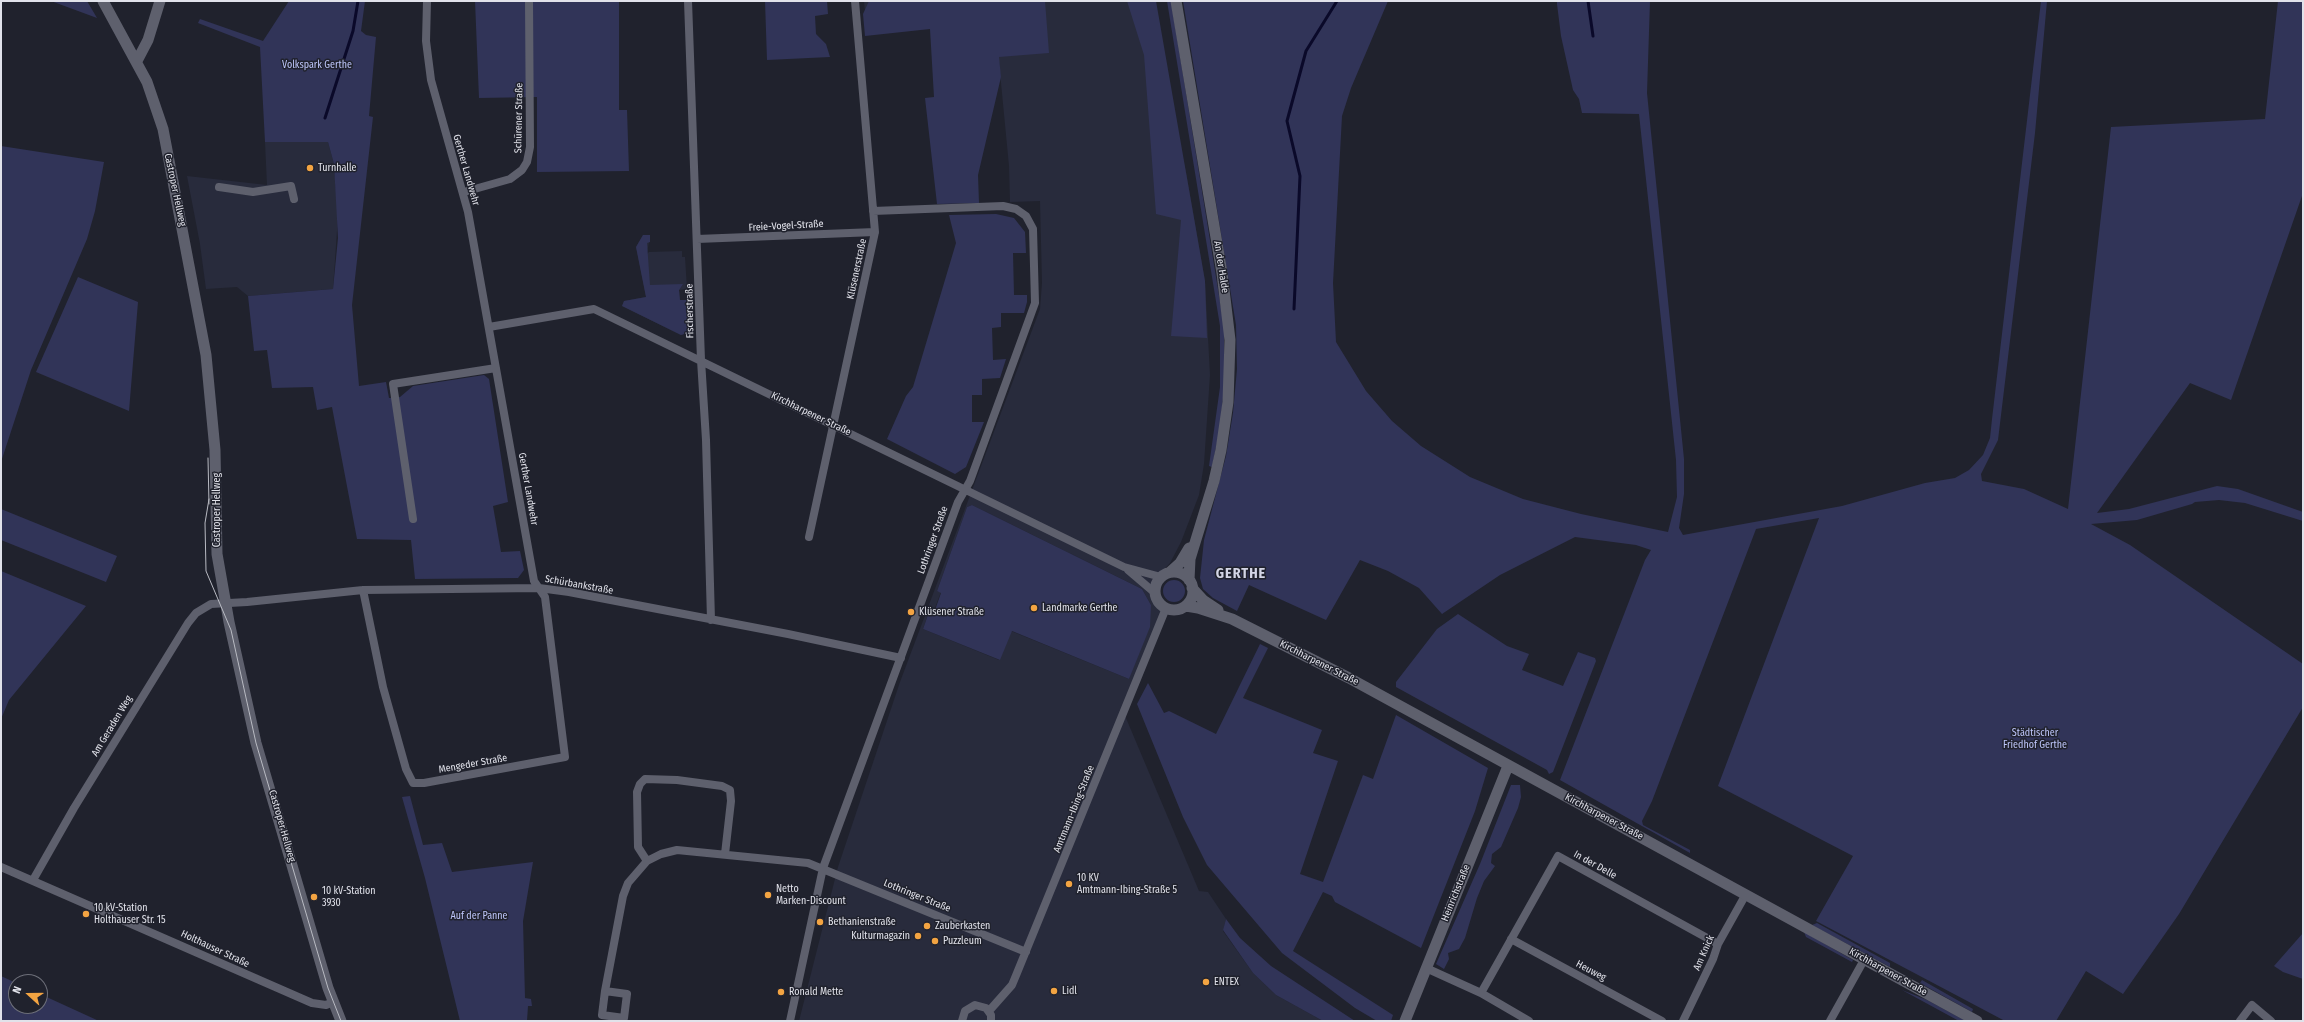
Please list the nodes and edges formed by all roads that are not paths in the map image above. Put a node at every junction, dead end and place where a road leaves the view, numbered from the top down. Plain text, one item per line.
1 (103, 1) edge
2 (160, 1) edge
3 (427, 1) edge
4 (529, 1) edge
5 (688, 1) edge
6 (855, 1) edge
7 (1176, 1) edge
8 (137, 61) junction
9 (219, 186) dead end
10 (464, 192) junction
11 (294, 199) dead end
12 (873, 210) junction
13 (875, 232) junction
14 (698, 240) junction
15 (489, 327) junction
16 (701, 360) junction
17 (496, 368) junction
18 (833, 425) junction
19 (966, 490) junction
20 (413, 519) dead end
21 (1198, 531) junction
22 (809, 537) dead end
23 (1124, 567) junction
24 (1165, 575) junction
25 (1191, 584) junction
26 (539, 588) junction
27 (363, 590) junction
28 (1155, 593) junction
29 (225, 604) junction
30 (1186, 606) junction
31 (1166, 608) junction
32 (1228, 618) junction
33 (712, 620) junction
34 (901, 658) junction
35 (1508, 766) junction
36 (725, 854) junction
37 (647, 861) junction
38 (1, 867) edge
39 (823, 868) junction
40 (33, 880) junction
41 (1746, 894) junction
42 (1511, 939) junction
43 (1718, 944) junction
44 (1026, 952) junction
45 (1864, 960) junction
46 (1426, 968) junction
47 (605, 991) junction
48 (1481, 993) junction
49 (333, 1002) junction
50 (989, 1011) junction
51 (614, 1019) edge
52 (341, 1021) edge
53 (790, 1021) edge
54 (962, 1021) edge
55 (991, 1021) edge
56 (1405, 1021) edge
57 (1529, 1021) edge
58 (1662, 1021) edge
59 (1683, 1021) edge
60 (1830, 1021) edge
61 (1977, 1021) edge
62 (2240, 1021) edge
63 (2272, 1021) edge

1 - 8 street, Castroper Hellweg
2 - 8 street
3 - 10 street, Gerther Landwehr
4 - 10 street, Schürener Straße
5 - 14 street, Fischerstraße
6 - 12 street, Klüsenerstraße
7 - 21 street, An der Halde
8 - 29 street, Castroper Hellweg
9 - 11 street
10 - 15 street, Gerther Landwehr
12 - 13 street, Klüsenerstraße
12 - 19 street, Lothringer Straße
13 - 14 street, Freie-Vogel-Straße
13 - 18 street, Klüsenerstraße
14 - 16 street, Fischerstraße
15 - 16 street, Kirchharpener Straße
15 - 17 street, Gerther Landwehr
16 - 18 street, Kirchharpener Straße
16 - 33 street, Fischerstraße
17 - 20 street
17 - 26 street, Gerther Landwehr
18 - 19 street, Kirchharpener Straße
18 - 22 street, Klüsenerstraße
19 - 23 street, Kirchharpener Straße
19 - 34 street, Lothringer Straße
21 - 24 street, An der Halde
21 - 25 street, An der Halde
23 - 24 street, Kirchharpener Straße
23 - 28 street, Kirchharpener Straße
24 - 25 street
24 - 28 street
25 - 30 street
25 - 32 street, Kirchharpener Straße
26 - 27 street, Schürbankstraße
26 - 27 street, Mengeder Straße
26 - 33 street, Schürbankstraße
27 - 29 street, Schürbankstraße
28 - 31 street
29 - 40 street, Am Geraden Weg
29 - 49 street, Castroper Hellweg
30 - 31 street
30 - 32 street, Kirchharpener Straße
31 - 44 street, Amtmann-Ibing-Straße
32 - 35 street, Kirchharpener Straße
33 - 34 street, Schürbankstraße
34 - 39 street, Lothringer Straße
35 - 41 street, Kirchharpener Straße
35 - 46 street, Heinrichstraße
36 - 37 street
36 - 37 street
36 - 39 street
37 - 47 street
38 - 40 street, Holthauser Straße
39 - 44 street, Lothringer Straße
39 - 53 street, Lothringer Straße
40 - 49 street, Holthauser Straße
41 - 43 street, Am Knick
41 - 45 street, Kirchharpener Straße
42 - 43 street, In der Delle
42 - 48 street, In der Delle
42 - 58 street, Heuweg
43 - 59 street, Am Knick
44 - 50 street, Amtmann-Ibing-Straße
45 - 60 street
45 - 61 street, Kirchharpener Straße
46 - 48 street
46 - 56 street, Heinrichstraße
47 - 51 street
47 - 51 street
48 - 57 street
49 - 52 street, Castroper Hellweg
50 - 54 street
50 - 55 street
62 - 63 street

